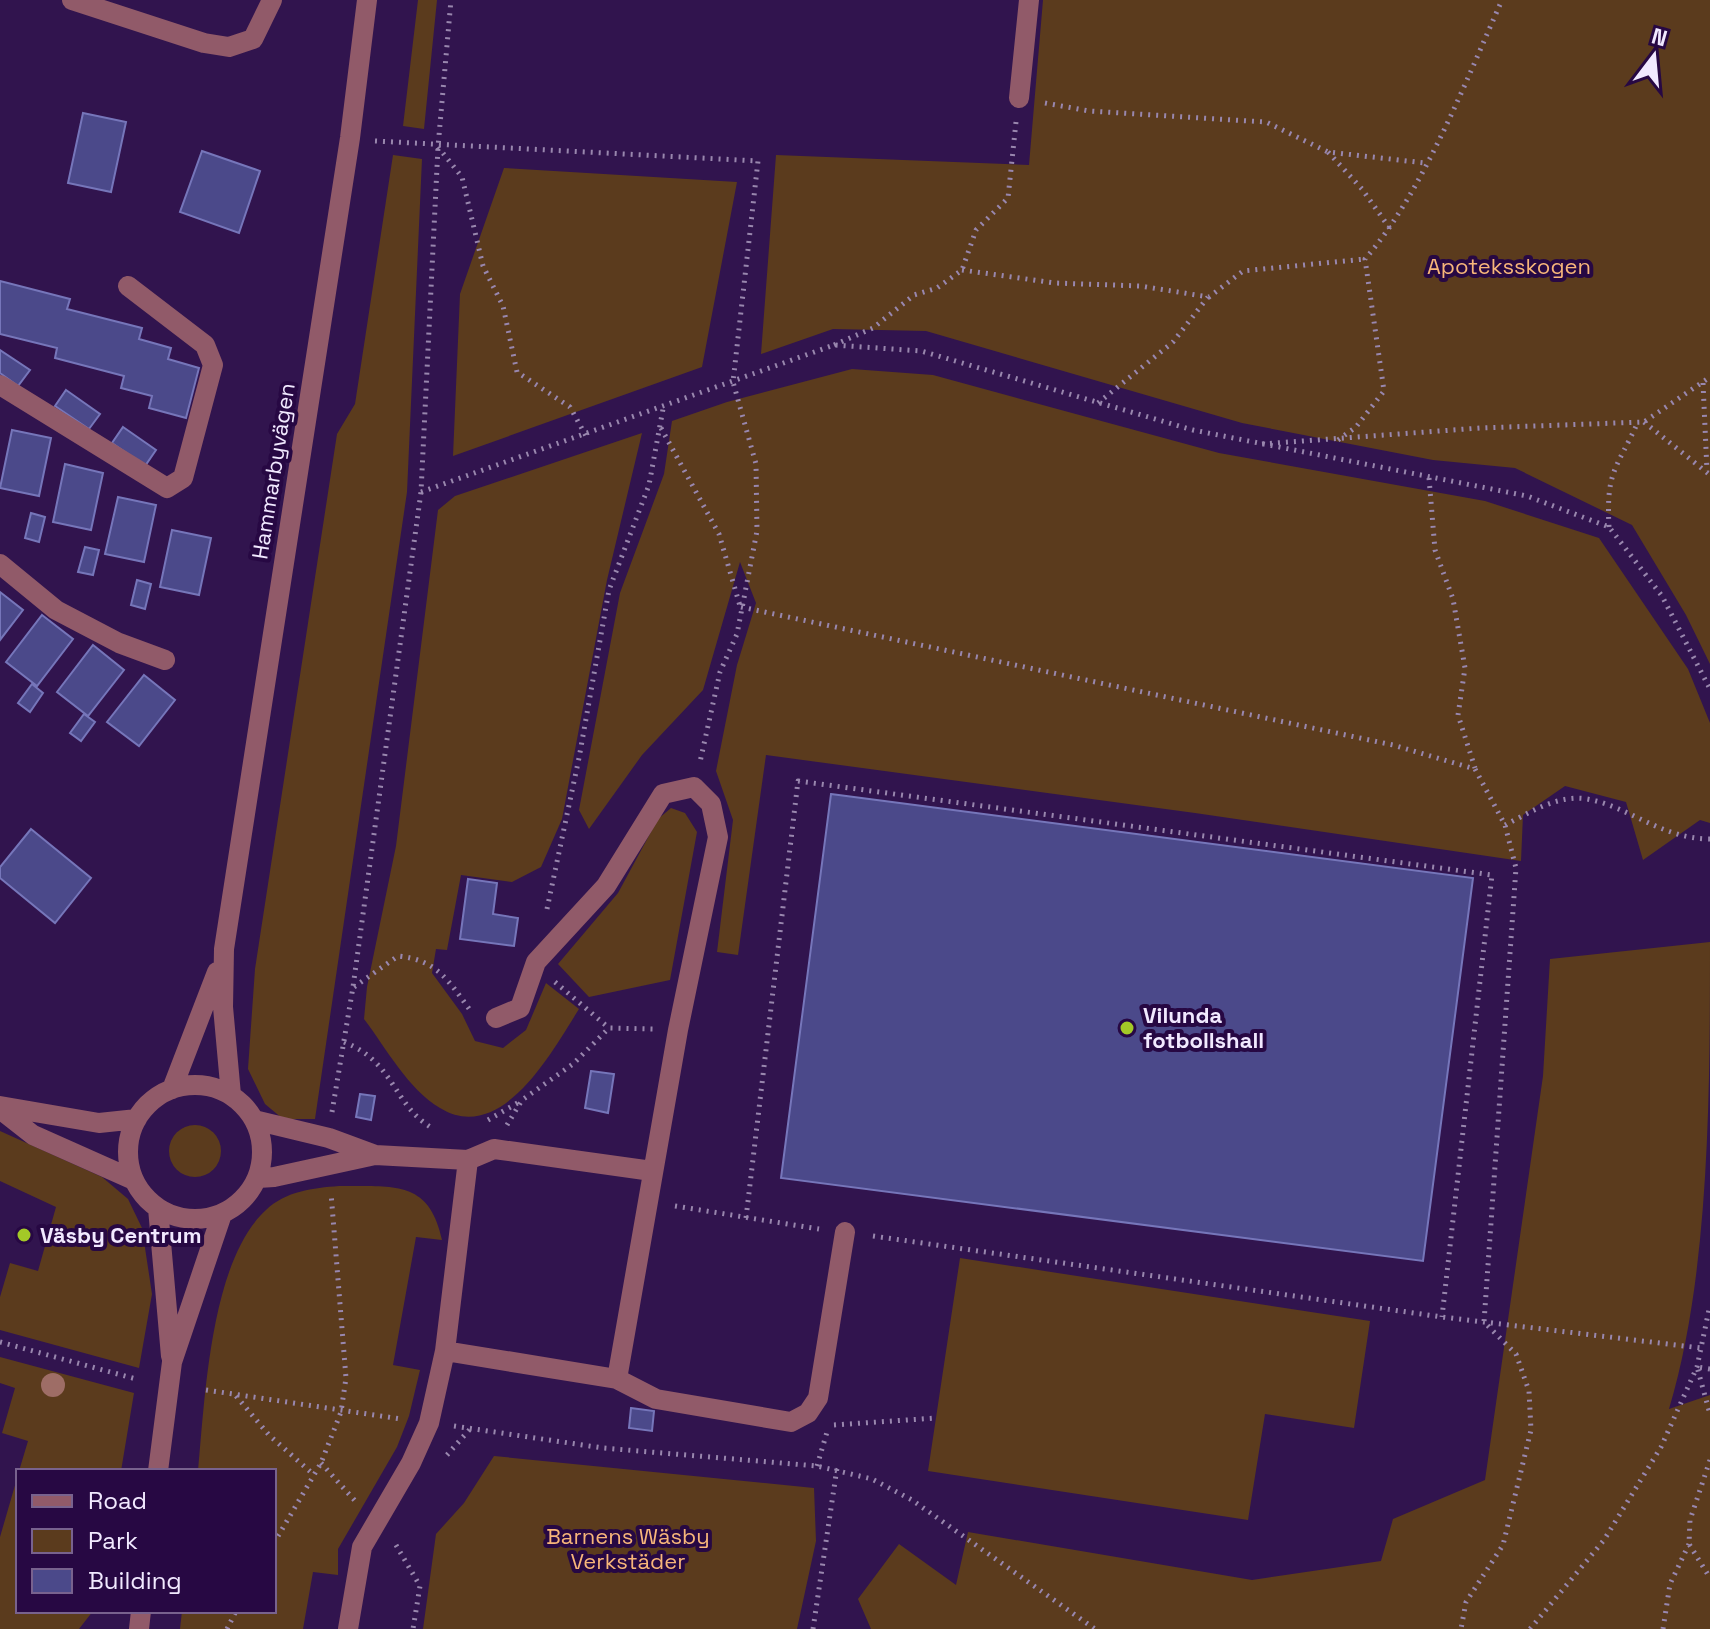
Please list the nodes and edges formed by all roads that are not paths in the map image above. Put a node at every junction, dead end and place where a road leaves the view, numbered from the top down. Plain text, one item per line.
1 (72, 0) edge
2 (272, 0) edge
3 (367, 0) edge
4 (1029, 0) edge
5 (1019, 98) road end
6 (128, 286) dead end
7 (0, 385) edge
8 (0, 564) edge
9 (165, 660) dead end
10 (224, 949) junction
11 (496, 1018) road end
12 (172, 1089) junction
13 (231, 1095) junction
14 (0, 1108) edge
15 (137, 1119) junction
16 (254, 1120) junction
17 (375, 1155) junction
18 (468, 1160) junction
19 (652, 1171) junction
20 (258, 1178) junction
21 (134, 1180) junction
22 (158, 1208) junction
23 (222, 1214) junction
24 (845, 1232) road end
25 (445, 1351) junction
26 (172, 1362) junction
27 (617, 1379) junction
28 (158, 1469) edge
29 (348, 1629) edge

1 - 2 street
3 - 10 street, Hammarbyvägen
4 - 5 street
6 - 7 street
8 - 9 street
10 - 12 street, Hammarbyvägen
10 - 13 street, Hammarbyvägen
11 - 19 street
12 - 13 street
12 - 15 street
13 - 16 street
14 - 15 street
14 - 21 street
15 - 21 street
16 - 17 street
16 - 20 street
17 - 18 street
17 - 20 street
18 - 19 street
18 - 25 street
19 - 27 street
20 - 23 street
21 - 22 street
22 - 23 street
22 - 26 street
23 - 26 street
24 - 27 street
25 - 27 street
25 - 29 street
26 - 28 street

